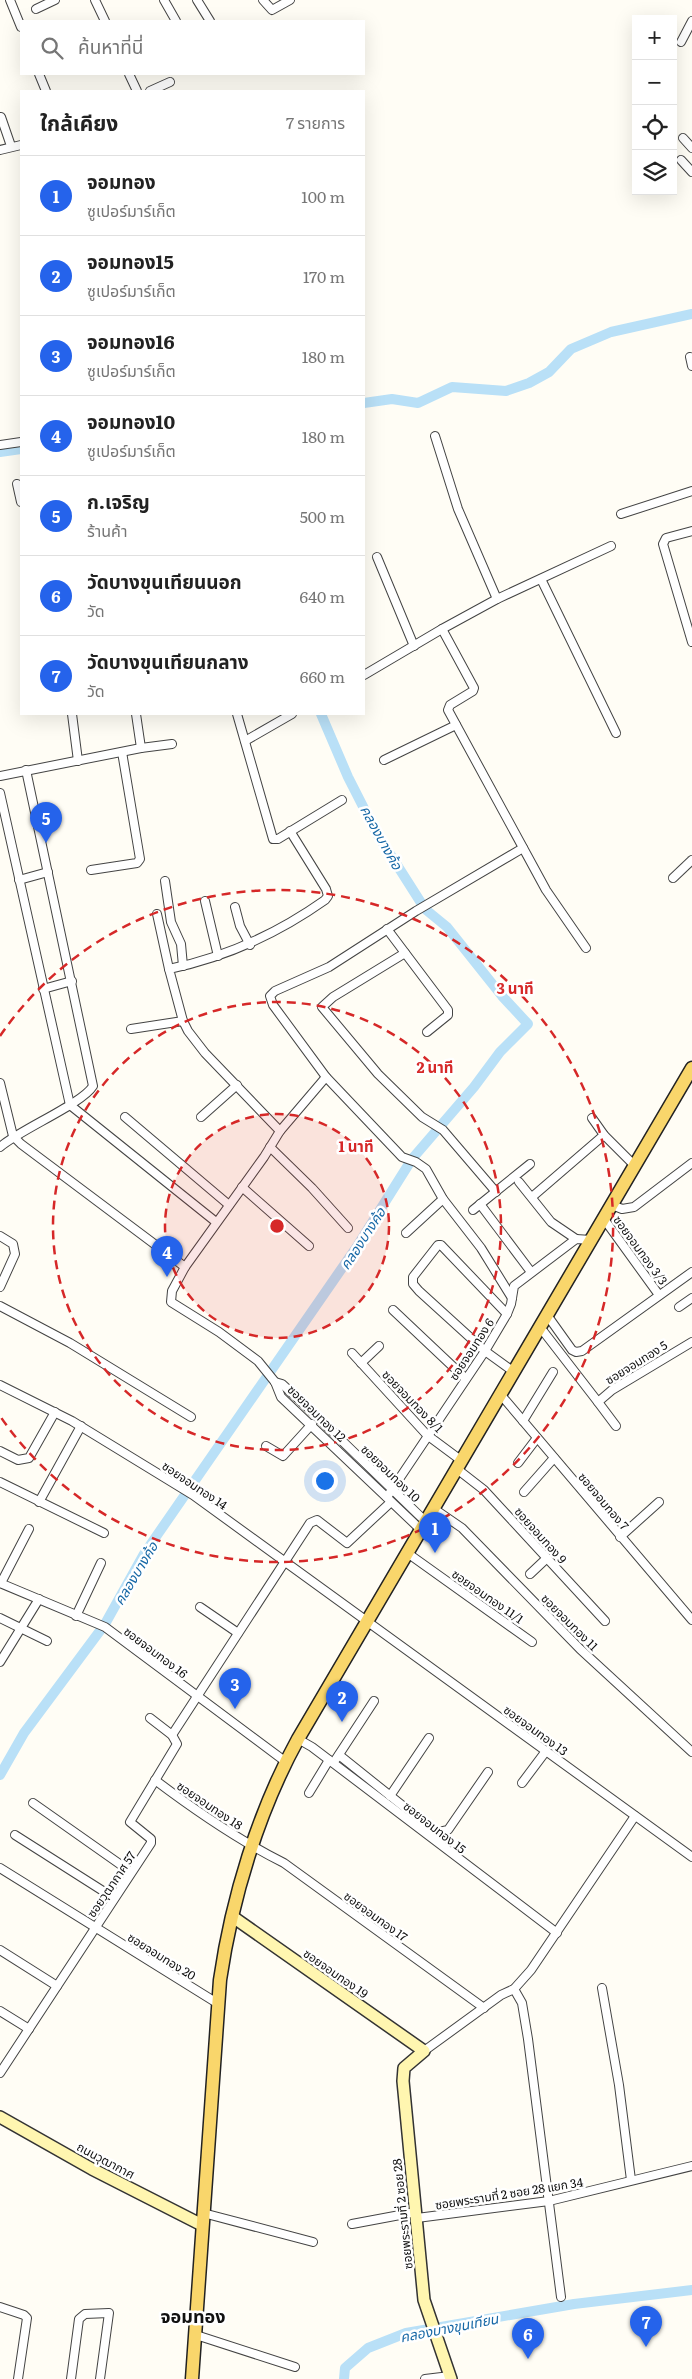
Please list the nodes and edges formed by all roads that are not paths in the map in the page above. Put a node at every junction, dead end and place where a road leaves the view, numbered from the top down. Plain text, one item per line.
1 (10, 0) edge
2 (55, 0) edge
3 (95, 0) edge
4 (164, 0) edge
5 (198, 0) edge
6 (263, 0) edge
7 (290, 0) edge
8 (36, 9) dead end
9 (103, 20) edge
10 (175, 20) edge
11 (209, 20) edge
12 (692, 22) edge
13 (20, 25) edge
14 (681, 42) dead end
15 (39, 75) edge
16 (129, 75) edge
17 (170, 82) dead end
18 (46, 90) edge
19 (137, 90) edge
20 (152, 90) edge
21 (1, 117) dead end
22 (683, 138) dead end
23 (20, 145) edge
24 (11, 146) junction
25 (692, 148) edge
26 (0, 150) edge
27 (681, 160) dead end
28 (692, 172) edge
29 (690, 357) dead end
30 (692, 366) edge
31 (435, 436) dead end
32 (20, 442) edge
33 (0, 445) edge
34 (17, 484) dead end
35 (692, 491) edge
36 (20, 498) edge
37 (621, 514) dead end
38 (692, 531) edge
39 (611, 546) dead end
40 (377, 557) dead end
41 (541, 579) junction
42 (497, 599) junction
43 (442, 628) junction
44 (692, 642) edge
45 (414, 646) junction
46 (365, 674) edge
47 (72, 715) edge
48 (136, 715) edge
49 (237, 715) edge
50 (290, 715) edge
51 (456, 725) junction
52 (616, 733) dead end
53 (245, 741) junction
54 (172, 744) dead end
55 (140, 748) junction
56 (122, 752) junction
57 (384, 760) dead end
58 (78, 761) junction
59 (26, 770) junction
60 (0, 776) edge
61 (0, 793) edge
62 (342, 800) dead end
63 (290, 831) junction
64 (524, 848) junction
65 (692, 860) edge
66 (91, 870) dead end
67 (48, 872) junction
68 (673, 878) dead end
69 (19, 880) junction
70 (165, 881) dead end
71 (205, 901) dead end
72 (235, 907) dead end
73 (157, 914) dead end
74 (387, 929) junction
75 (250, 945) junction
76 (586, 948) dead end
77 (405, 953) junction
78 (218, 956) junction
79 (183, 966) junction
80 (172, 969) junction
81 (72, 981) junction
82 (43, 989) junction
83 (183, 1021) junction
84 (131, 1029) dead end
85 (427, 1032) dead end
86 (692, 1068) edge
87 (326, 1076) junction
88 (0, 1083) edge
89 (236, 1085) junction
90 (70, 1105) junction
91 (125, 1117) dead end
92 (201, 1118) dead end
93 (592, 1118) dead end
94 (280, 1131) junction
95 (604, 1135) junction
96 (13, 1136) junction
97 (0, 1147) edge
98 (270, 1147) junction
99 (692, 1163) edge
100 (530, 1164) dead end
101 (635, 1166) junction
102 (519, 1182) dead end
103 (242, 1187) junction
104 (496, 1192) junction
105 (532, 1197) junction
106 (443, 1199) junction
107 (480, 1204) junction
108 (229, 1205) junction
109 (612, 1205) junction
110 (473, 1210) dead end
111 (604, 1218) junction
112 (216, 1222) junction
113 (348, 1228) dead end
114 (406, 1233) dead end
115 (0, 1236) edge
116 (576, 1239) junction
117 (591, 1240) junction
118 (309, 1246) dead end
119 (185, 1267) junction
120 (532, 1272) junction
121 (692, 1272) edge
122 (3, 1274) edge
123 (0, 1287) edge
124 (659, 1295) junction
125 (512, 1298) junction
126 (692, 1298) edge
127 (0, 1306) edge
128 (679, 1307) dead end
129 (393, 1310) dead end
130 (507, 1314) junction
131 (547, 1314) junction
132 (540, 1327) junction
133 (692, 1342) edge
134 (379, 1346) dead end
135 (485, 1351) junction
136 (352, 1352) dead end
137 (361, 1363) junction
138 (514, 1372) junction
139 (553, 1372) dead end
140 (465, 1378) junction
141 (272, 1379) junction
142 (0, 1385) edge
143 (501, 1395) junction
144 (598, 1402) junction
145 (55, 1412) junction
146 (191, 1417) dead end
147 (523, 1421) junction
148 (312, 1424) junction
149 (81, 1426) junction
150 (616, 1426) dead end
151 (427, 1435) junction
152 (537, 1438) junction
153 (266, 1446) dead end
154 (0, 1451) edge
155 (554, 1458) junction
156 (518, 1463) dead end
157 (459, 1465) junction
158 (0, 1482) edge
159 (524, 1492) dead end
160 (390, 1496) junction
161 (39, 1502) junction
162 (659, 1502) dead end
163 (433, 1508) junction
164 (422, 1525) junction
165 (29, 1529) dead end
166 (104, 1533) dead end
167 (620, 1537) junction
168 (406, 1552) junction
169 (547, 1558) junction
170 (286, 1561) junction
171 (101, 1563) dead end
172 (530, 1574) dead end
173 (0, 1583) edge
174 (39, 1599) junction
175 (200, 1606) dead end
176 (76, 1616) junction
177 (0, 1618) edge
178 (692, 1620) edge
179 (367, 1621) junction
180 (604, 1621) dead end
181 (21, 1628) junction
182 (238, 1633) junction
183 (48, 1641) dead end
184 (532, 1642) dead end
185 (0, 1662) edge
186 (197, 1697) junction
187 (374, 1701) dead end
188 (150, 1718) dead end
189 (172, 1735) junction
190 (429, 1738) dead end
191 (298, 1740) junction
192 (546, 1751) junction
193 (692, 1752) edge
194 (338, 1755) junction
195 (286, 1762) junction
196 (331, 1762) junction
197 (488, 1772) dead end
198 (155, 1780) junction
199 (522, 1783) dead end
200 (309, 1793) dead end
201 (390, 1796) junction
202 (33, 1803) dead end
203 (635, 1816) junction
204 (15, 1834) dead end
205 (253, 1847) junction
206 (692, 1857) edge
207 (0, 1868) edge
208 (131, 1872) junction
209 (114, 1898) junction
210 (233, 1917) junction
211 (95, 1927) junction
212 (557, 1933) junction
213 (0, 1950) edge
214 (57, 1986) junction
215 (602, 1988) dead end
216 (514, 1989) junction
217 (217, 2003) junction
218 (484, 2008) junction
219 (0, 2012) edge
220 (29, 2029) junction
221 (424, 2051) junction
222 (0, 2073) edge
223 (0, 2117) edge
224 (692, 2166) edge
225 (631, 2180) junction
226 (549, 2200) junction
227 (416, 2215) junction
228 (202, 2219) junction
229 (352, 2224) dead end
230 (313, 2242) dead end
231 (561, 2297) dead end
232 (0, 2307) edge
233 (196, 2335) junction
234 (295, 2367) dead end
235 (450, 2377) edge
236 (18, 2379) edge
237 (71, 2379) edge
238 (100, 2379) edge
239 (192, 2379) edge
240 (426, 2379) edge

1 - 13 street
2 - 8 street
3 - 9 street
4 - 10 street
5 - 11 street
6 - 7 street
12 - 14 street
15 - 18 street
16 - 19 street
17 - 20 street
21 - 24 street
22 - 25 street
23 - 24 street
24 - 26 street
27 - 28 street
29 - 30 street
31 - 42 street
32 - 33 street
34 - 36 street
35 - 37 street
38 - 44 street
39 - 41 street
40 - 45 street
41 - 42 street
41 - 52 street
42 - 43 street
43 - 45 street
43 - 51 street
45 - 46 street
47 - 58 street
48 - 55 street
49 - 53 street
50 - 53 street
51 - 57 street
51 - 64 street
53 - 63 street
54 - 55 street
55 - 56 street
56 - 58 street
56 - 66 street
58 - 59 street
59 - 60 street
59 - 67 street
61 - 69 street
62 - 63 street
63 - 75 street
64 - 74 street
64 - 76 street
65 - 68 street
67 - 69 street
67 - 81 street
69 - 82 street
70 - 79 street
71 - 78 street
72 - 75 street
73 - 80 street
74 - 77 street
74 - 87 street
75 - 78 street
77 - 85 street
77 - 104 street
78 - 79 street
79 - 80 street
80 - 83 street
81 - 82 street
81 - 90 street
82 - 90 street
83 - 84 street
83 - 89 street
86 - 101 main road
87 - 94 street
87 - 106 street
88 - 96 street
89 - 92 street
89 - 94 street
90 - 96 street
90 - 112 street
91 - 108 street
93 - 95 street
94 - 98 street
95 - 101 street
95 - 105 street
96 - 97 street
96 - 119 street
98 - 103 street
98 - 113 street
99 - 109 street
100 - 104 street
101 - 109 main road
102 - 105 street
103 - 108 street
103 - 118 street
104 - 107 street
105 - 116 street
106 - 114 street
106 - 125 street
107 - 110 street
107 - 120 street
108 - 112 street
109 - 111 main road
111 - 117 main road
111 - 124 street, ซอยจอมทอง 3/3
112 - 119 street
115 - 122 street
116 - 117 street
116 - 120 street, ซอยจอมทอง 6
117 - 131 main road
119 - 141 street, ซอยจอมทอง 12
120 - 125 street, ซอยจอมทอง 6
121 - 124 street
122 - 123 street
124 - 131 street
125 - 130 street, ซอยจอมทอง 6
126 - 128 street
127 - 146 street
129 - 140 street
130 - 135 street, ซอยจอมทอง 6
130 - 135 street
131 - 132 main road
132 - 138 main road
132 - 144 street, ซอยจอมทอง 5
133 - 144 street, ซอยจอมทอง 5
134 - 137 street
135 - 138 street
135 - 140 street, ซอยจอมทอง 6
136 - 137 street, ซอยจอมทอง 8/1
137 - 151 street, ซอยจอมทอง 8/1
138 - 143 main road
139 - 147 street
140 - 151 street, ซอยจอมทอง 6
141 - 148 street, ซอยจอมทอง 12
141 - 160 street, ซอยจอมทอง 10
142 - 145 street, ซอยจอมทอง 14
143 - 147 street, ซอยจอมทอง 7
143 - 157 main road
144 - 150 street
145 - 149 street, ซอยจอมทอง 14
145 - 154 street
147 - 152 street, ซอยจอมทอง 7
148 - 153 street
148 - 160 street, ซอยจอมทอง 12
149 - 161 street
149 - 170 street, ซอยจอมทอง 14
151 - 157 street, ซอยจอมทอง 8/1
151 - 160 street, ซอยจอมทอง 6
152 - 155 street, ซอยจอมทอง 7
152 - 156 street
155 - 159 street
155 - 167 street, ซอยจอมทอง 7
157 - 163 main road
157 - 169 street, ซอยจอมทอง 9
158 - 161 street
160 - 164 street, ซอยจอมทอง 12
160 - 170 street, ซอยจอมทอง 6
161 - 166 street
162 - 167 street
163 - 164 main road
163 - 193 street, ซอยจอมทอง 11
164 - 168 main road
165 - 173 street
167 - 178 street, ซอยจอมทอง 7
168 - 179 main road
168 - 184 street, ซอยจอมทอง 11/1
169 - 172 street
169 - 180 street, ซอยจอมทอง 9
170 - 179 street, ซอยจอมทอง 14
170 - 182 street
171 - 176 street
173 - 174 street, ซอยจอมทอง 16
174 - 176 street, ซอยจอมทอง 16
174 - 181 street
175 - 182 street
176 - 186 street, ซอยจอมทอง 16
177 - 181 street
179 - 191 main road
179 - 192 street, ซอยจอมทอง 13
181 - 183 street
181 - 185 street
182 - 186 street
186 - 189 street
186 - 195 street, ซอยจอมทอง 16
187 - 194 street
188 - 189 street
189 - 198 street, ซอยวุฒากาศ 57
190 - 201 street
191 - 195 main road
191 - 196 street, ซอยจอมทอง 15
192 - 199 street
192 - 203 street, ซอยจอมทอง 13
194 - 196 street
194 - 201 street
195 - 205 main road
196 - 200 street
196 - 212 street, ซอยจอมทอง 15
197 - 201 street
198 - 205 street, ซอยจอมทอง 18
198 - 208 street, ซอยวุฒากาศ 57
202 - 208 street
203 - 206 street, ซอยจอมทอง 13
203 - 212 street
204 - 209 street
205 - 210 main road
205 - 218 street, ซอยจอมทอง 17
207 - 211 street, ซอยจอมทอง 20
208 - 209 street, ซอยวุฒากาศ 57
209 - 211 street, ซอยวุฒากาศ 57
210 - 217 main road
210 - 221 street, ซอยจอมทอง 19
211 - 214 street, ซอยวุฒากาศ 57
211 - 217 street, ซอยจอมทอง 20
212 - 216 street
213 - 214 street
214 - 220 street, ซอยวุฒากาศ 57
215 - 225 street
216 - 218 street
216 - 226 street
217 - 228 main road
218 - 221 street
219 - 220 street
220 - 222 street, ซอยวุฒากาศ 57
221 - 227 street, ซอยพระรามที่ 2 ซอย 28
223 - 228 street, ถนนวุฒากาศ
224 - 225 street, ซอยพระรามที่ 2 ซอย 28 แยก 34
225 - 226 street, ซอยพระรามที่ 2 ซอย 28 แยก 34
226 - 227 street, ซอยพระรามที่ 2 ซอย 28 แยก 34
226 - 231 street
227 - 229 street, ซอยพระรามที่ 2 ซอย 28 แยก 34
227 - 235 street, ซอยพระรามที่ 2 ซอย 28
228 - 230 street
228 - 233 main road
232 - 236 street
233 - 234 street
233 - 239 main road
235 - 240 street
237 - 238 street

